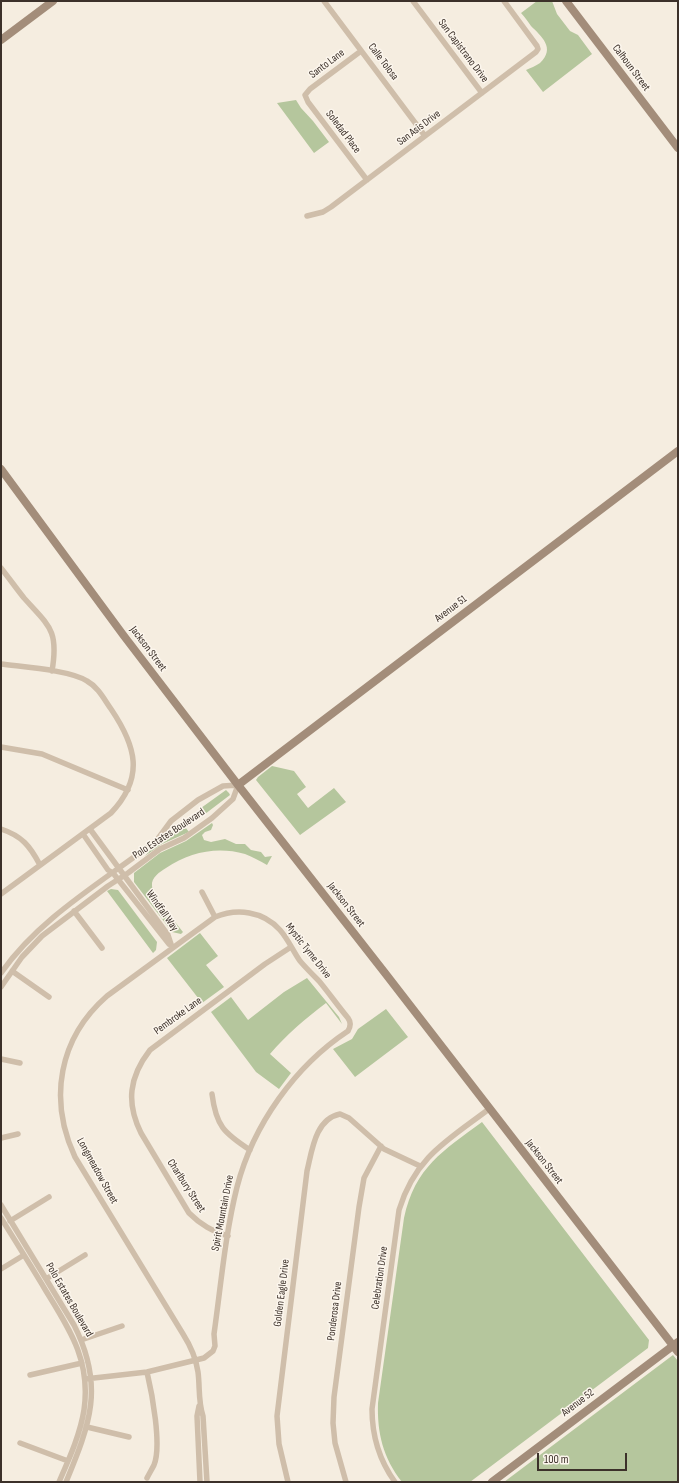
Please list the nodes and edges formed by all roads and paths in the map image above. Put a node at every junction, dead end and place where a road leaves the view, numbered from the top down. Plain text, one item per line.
1 (53, 1) edge
2 (324, 1) edge
3 (414, 1) edge
4 (504, 1) edge
5 (566, 1) edge
6 (1, 40) edge
7 (361, 50) junction
8 (482, 93) junction
9 (305, 95) joint
10 (425, 136) junction
11 (678, 148) edge
12 (367, 180) junction
13 (307, 216) dead end
14 (678, 451) edge
15 (1, 469) edge
16 (1, 568) edge
17 (1, 664) edge
18 (52, 671) junction
19 (1, 747) edge
20 (238, 785) junction
21 (128, 790) junction
22 (1, 829) edge
23 (90, 829) junction
24 (83, 834) junction
25 (40, 865) junction
26 (119, 869) junction
27 (113, 873) junction
28 (124, 875) junction
29 (118, 879) junction
30 (202, 892) dead end
31 (1, 894) edge
32 (74, 911) junction
33 (215, 917) junction
34 (172, 947) junction
35 (291, 947) junction
36 (102, 948) dead end
37 (12, 971) junction
38 (1, 973) edge
39 (1, 987) edge
40 (49, 997) dead end
41 (350, 1024) joint
42 (1, 1059) edge
43 (20, 1063) dead end
44 (212, 1094) dead end
45 (489, 1109) junction
46 (141, 1133) joint
47 (18, 1134) dead end
48 (1, 1138) edge
49 (381, 1146) junction
50 (250, 1150) junction
51 (420, 1166) junction
52 (49, 1197) dead end
53 (1, 1205) edge
54 (1, 1218) edge
55 (10, 1221) junction
56 (228, 1236) junction
57 (24, 1255) junction
58 (86, 1255) dead end
59 (1, 1269) edge
60 (46, 1279) junction
61 (122, 1326) dead end
62 (81, 1340) junction
63 (675, 1343) edge
64 (678, 1352) edge
65 (195, 1360) junction
66 (82, 1363) junction
67 (147, 1372) junction
68 (30, 1375) dead end
69 (88, 1378) junction
70 (199, 1406) junction
71 (90, 1427) junction
72 (130, 1437) dead end
73 (20, 1443) dead end
74 (68, 1461) junction
75 (147, 1478) dead end
76 (59, 1482) edge
77 (66, 1482) edge
78 (200, 1482) edge
79 (207, 1482) edge
80 (288, 1482) edge
81 (346, 1482) edge
82 (395, 1482) edge
83 (492, 1482) edge

1 - 6 main road
2 - 7 street, Calle Tolosa
3 - 8 street, San Capistrano Drive
4 - 8 street, San Asis Drive
5 - 11 main road, Calhoun Street
7 - 9 street, Santo Lane
7 - 10 street, Calle Tolosa
8 - 10 street, San Asis Drive
9 - 12 street, Soledad Place
10 - 12 street, San Asis Drive
12 - 13 street, San Asis Drive
14 - 20 main road, Avenue 51
15 - 20 main road, Jackson Street
16 - 18 street
17 - 18 street
18 - 21 street
19 - 21 street
20 - 26 street, Polo Estates Boulevard
20 - 28 street, Polo Estates Boulevard
20 - 45 main road, Jackson Street
21 - 23 street
22 - 25 street
23 - 24 street
23 - 26 street, Windfall Way
24 - 25 street
24 - 27 street, Windfall Way
25 - 31 street
26 - 27 street, Polo Estates Boulevard
26 - 28 street, Windfall Way
27 - 29 street, Windfall Way
27 - 38 street, Polo Estates Boulevard
28 - 29 street, Polo Estates Boulevard
28 - 34 street, Windfall Way
29 - 32 street, Polo Estates Boulevard
29 - 34 street, Windfall Way
30 - 33 street
32 - 36 street
32 - 37 street, Polo Estates Boulevard
33 - 34 street, Mystic Tyme Drive
33 - 35 street, Mystic Tyme Drive
34 - 65 street, Longmeadow Street
35 - 41 street, Mystic Tyme Drive
35 - 46 street, Pembroke Lane
37 - 39 street, Polo Estates Boulevard
37 - 40 street
41 - 50 street, Spirit Mountain Drive
42 - 43 street
44 - 50 street
45 - 51 street, Celebration Drive
45 - 63 main road, Jackson Street
46 - 56 street, Charlbury Street
47 - 48 street
49 - 51 street
49 - 80 street, Golden Eagle Drive
49 - 81 street, Ponderosa Drive
50 - 56 street, Spirit Mountain Drive
51 - 82 street, Celebration Drive
52 - 55 street
53 - 55 street, Polo Estates Boulevard
54 - 57 street, Polo Estates Boulevard
55 - 60 street, Polo Estates Boulevard
56 - 65 street, Spirit Mountain Drive
57 - 59 street
57 - 66 street, Polo Estates Boulevard
58 - 60 street
60 - 62 street, Polo Estates Boulevard
61 - 62 street
62 - 69 street, Polo Estates Boulevard
63 - 64 main road, Jackson Street
63 - 83 main road, Avenue 52
65 - 67 street, Spirit Mountain Drive
65 - 70 street, Longmeadow Street
66 - 68 street
66 - 69 street, Polo Estates Boulevard
67 - 69 street, Spirit Mountain Drive
67 - 75 street
69 - 71 street, Polo Estates Boulevard
69 - 74 street, Polo Estates Boulevard
70 - 78 street
70 - 79 street
71 - 72 street
71 - 77 street, Polo Estates Boulevard
73 - 74 street
74 - 76 street, Polo Estates Boulevard

